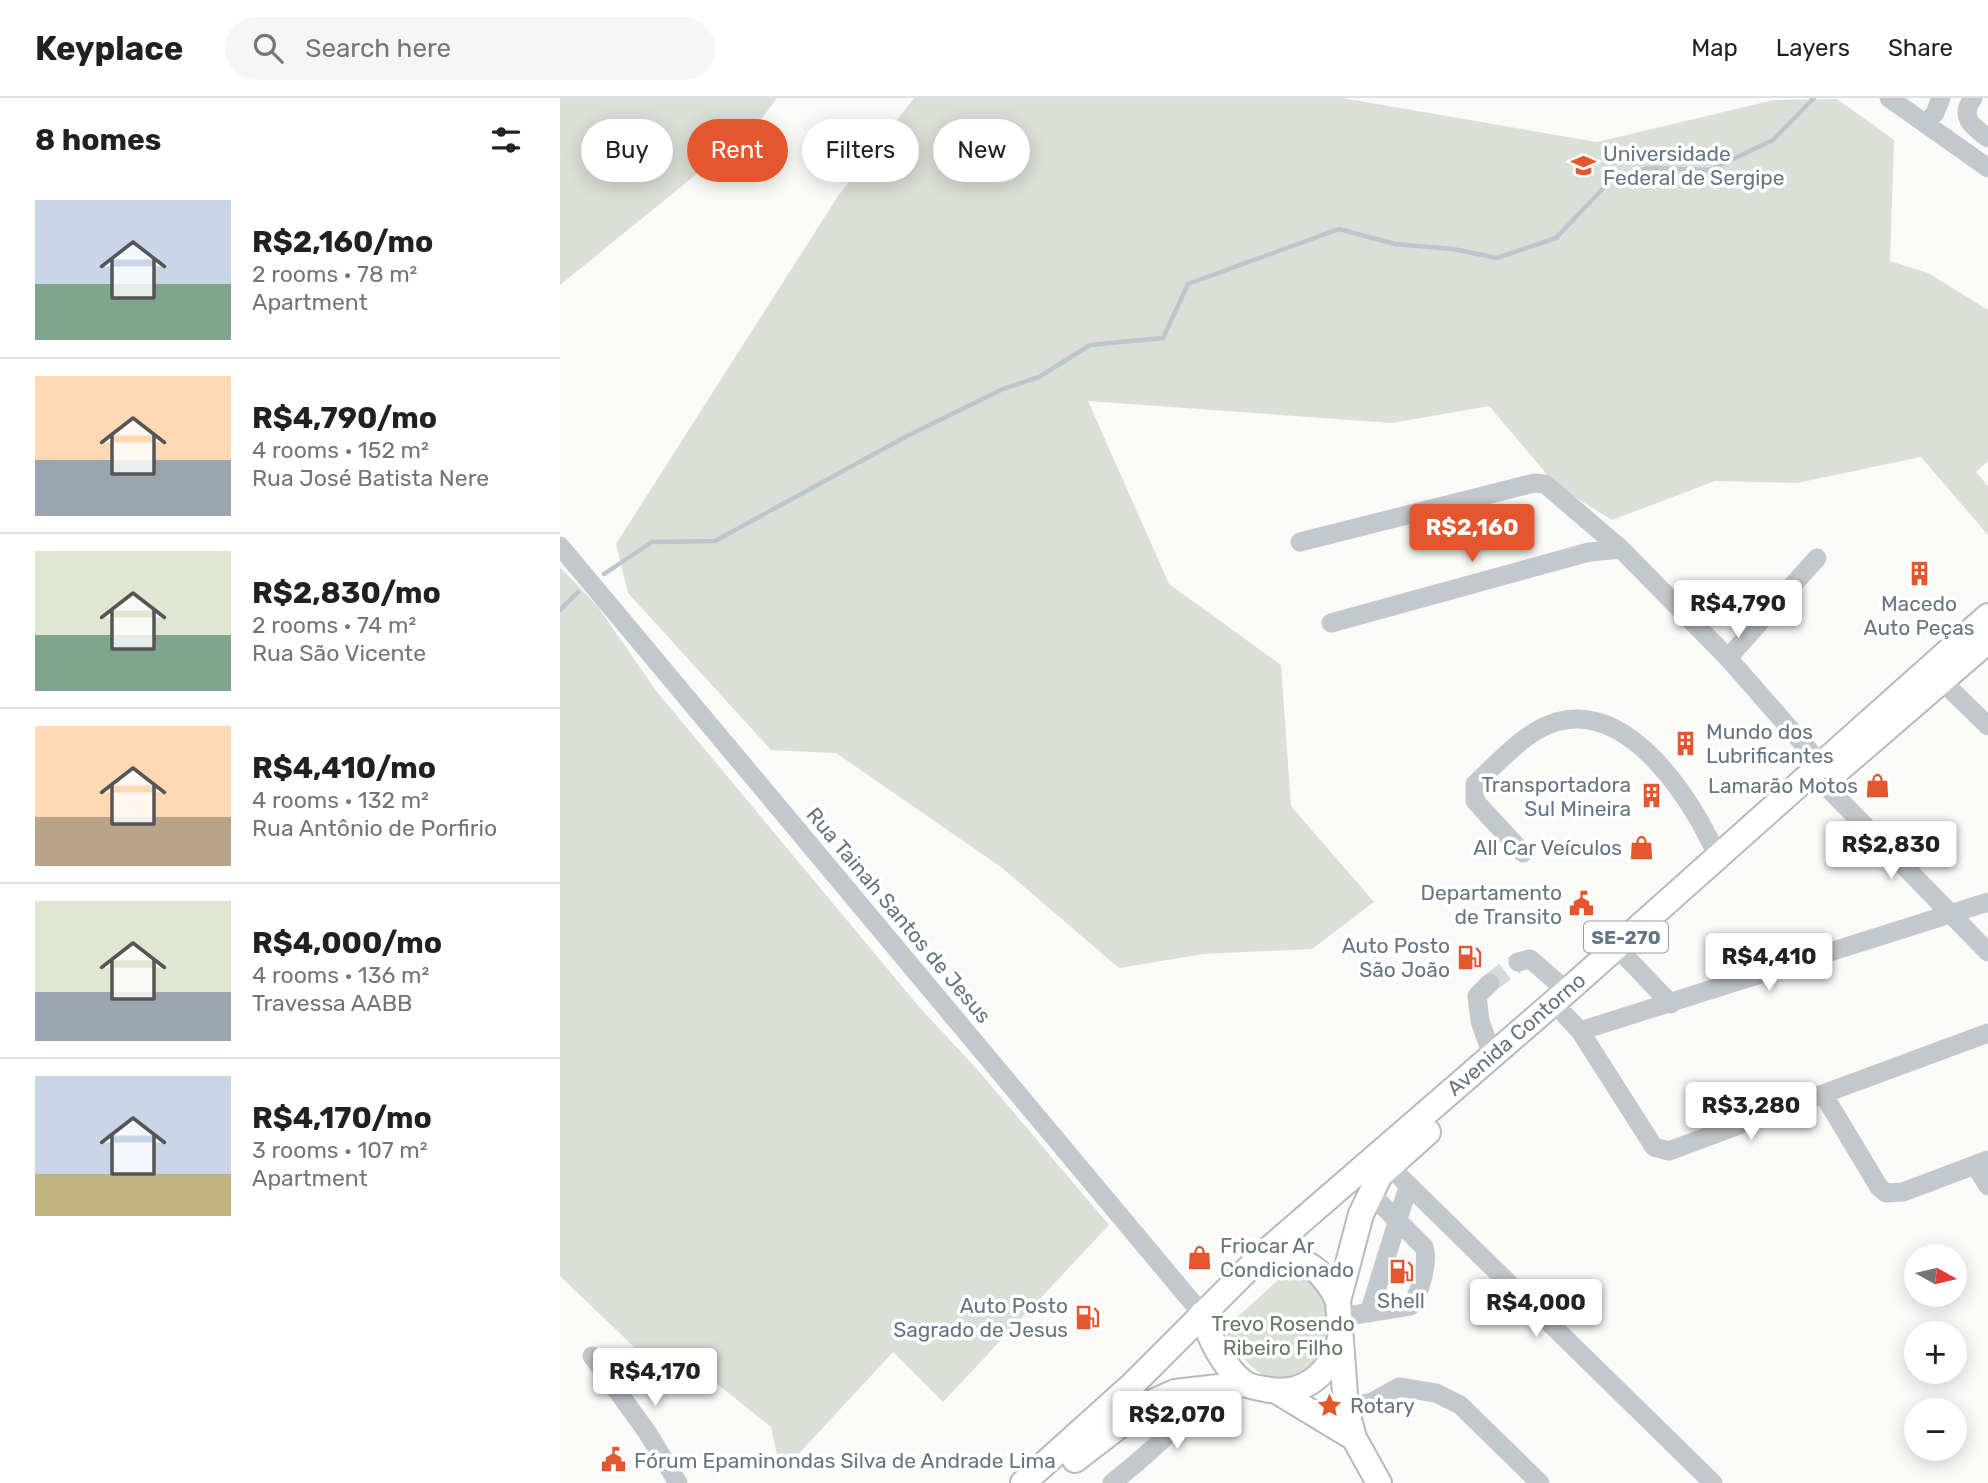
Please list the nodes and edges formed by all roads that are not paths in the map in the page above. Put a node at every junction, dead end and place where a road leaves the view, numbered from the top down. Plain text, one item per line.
1 (1889, 98) edge
2 (1941, 98) edge
3 (1973, 98) edge
4 (1926, 123) junction
5 (1988, 138) edge
6 (1988, 168) edge
7 (1300, 542) dead end
8 (560, 546) edge
9 (1621, 549) junction
10 (1817, 558) dead end
11 (1988, 616) edge
12 (1331, 623) dead end
13 (1988, 641) edge
14 (1728, 659) junction
15 (1942, 681) junction
16 (1988, 726) edge
17 (1822, 773) junction
18 (1523, 853) dead end
19 (1717, 855) junction
20 (1988, 902) edge
21 (1951, 913) junction
22 (1988, 952) edge
23 (1627, 958) junction
24 (1518, 962) dead end
25 (1490, 983) tunnel mouth
26 (1671, 1004) junction
27 (1571, 1012) junction
28 (1988, 1033) edge
29 (1492, 1055) junction
30 (1823, 1094) junction
31 (1981, 1163) edge
32 (1380, 1178) junction
33 (1988, 1186) edge
34 (1408, 1187) junction
35 (1397, 1219) junction
36 (1262, 1255) junction
37 (1369, 1313) junction
38 (1202, 1314) junction
39 (1340, 1318) junction
40 (592, 1356) dead end
41 (1245, 1384) junction
42 (1196, 1388) junction
43 (1278, 1392) junction
44 (1346, 1408) junction
45 (1354, 1438) junction
46 (678, 1483) edge
47 (1023, 1483) edge
48 (1047, 1483) edge
49 (1112, 1483) edge
50 (1379, 1483) edge
51 (1540, 1483) edge
52 (1713, 1483) edge

1 - 4 street
2 - 4 street
3 - 5 street
4 - 6 street
7 - 9 street
8 - 38 street, Rua Tainah Santos de Jesus
9 - 12 street
9 - 14 street
10 - 14 street
11 - 17 main road, Avenida Contorno / SE-270
13 - 15 main road, Avenida Contorno / SE-270
14 - 17 street
15 - 16 street
15 - 17 main road, Avenida Contorno / SE-270
17 - 19 main road, Avenida Contorno / SE-270
17 - 21 street
17 - 23 main road, Avenida Contorno / SE-270
18 - 19 street
19 - 27 main road, Avenida Contorno / SE-270
20 - 21 street
21 - 22 street
21 - 26 street
23 - 26 street
23 - 27 main road, Avenida Contorno / SE-270
24 - 27 street
25 - 29 street
26 - 27 street
27 - 29 main road, Avenida Contorno / SE-270
27 - 30 street
27 - 32 main road, Avenida Contorno / SE-270
28 - 30 street
29 - 36 main road, Avenida Contorno / SE-270
30 - 31 street
31 - 33 street
32 - 34 street
32 - 35 street
32 - 39 main road, SE-270
34 - 35 street
34 - 52 street
35 - 37 street
35 - 37 street
36 - 38 main road, SE-270
36 - 39 main road
37 - 39 street
38 - 41 main road
38 - 47 main road, SE-270
39 - 43 main road, SE-270
39 - 44 main road
40 - 46 street
41 - 42 main road
41 - 43 main road
42 - 48 main road
42 - 49 street
43 - 45 main road
44 - 45 main road
44 - 51 street
45 - 50 main road

